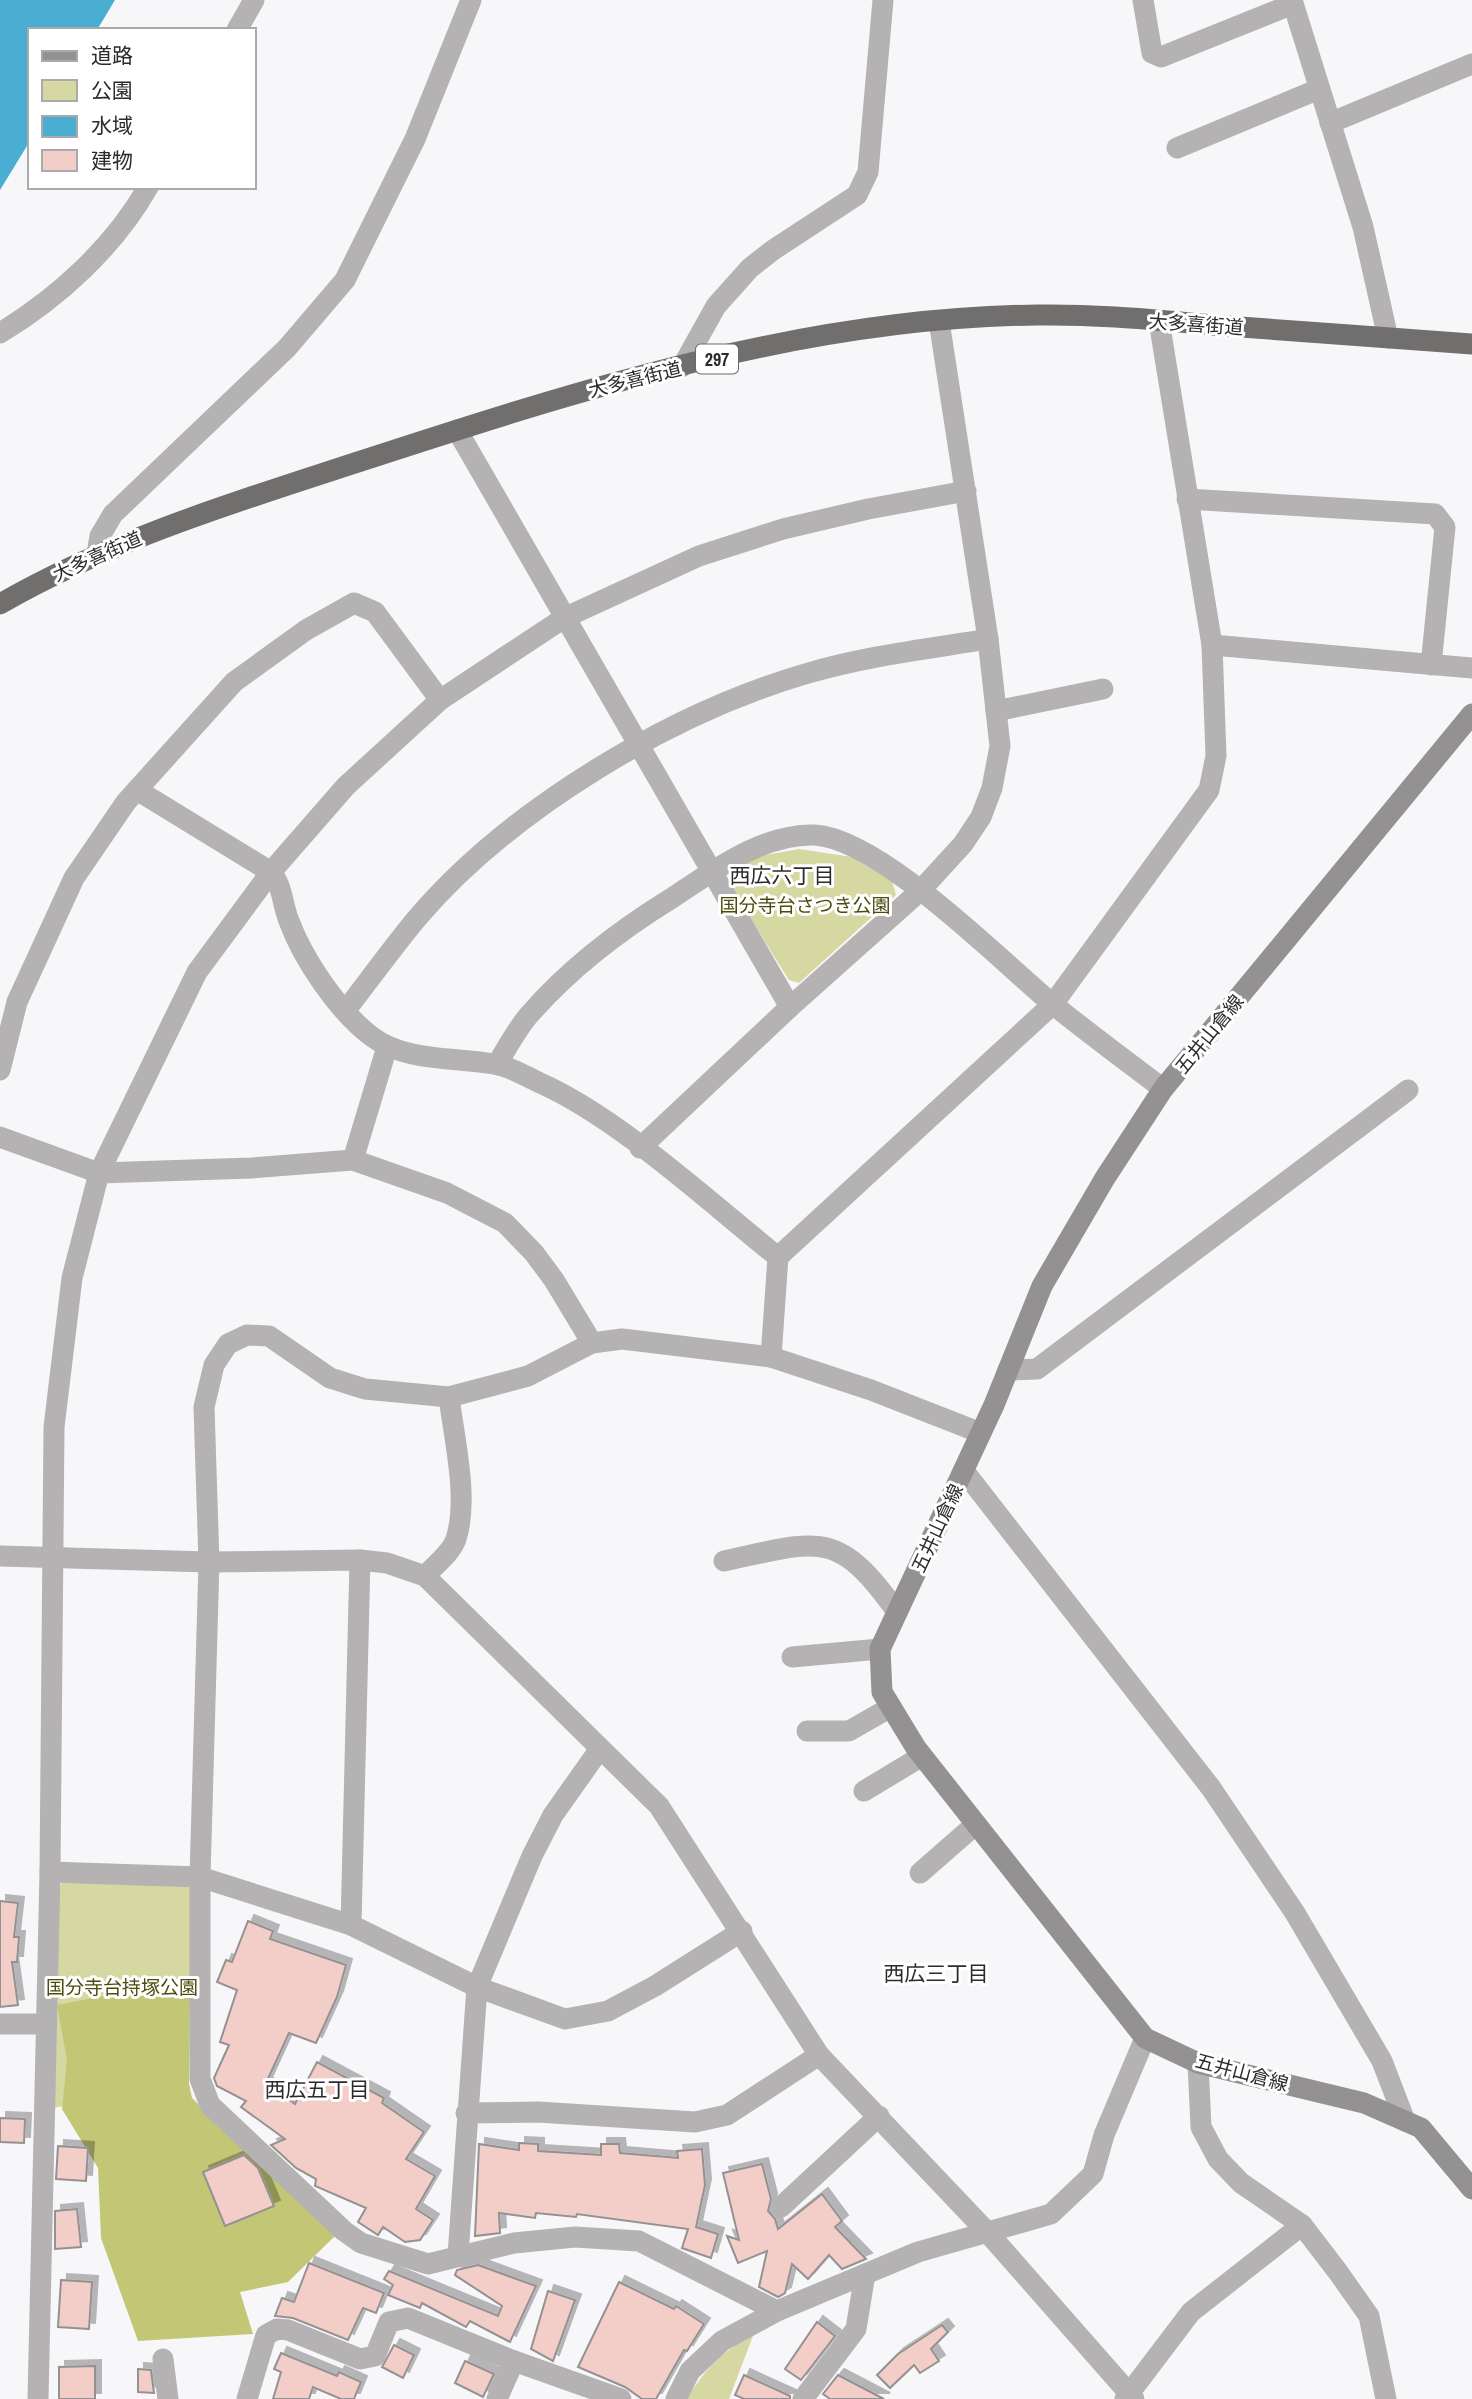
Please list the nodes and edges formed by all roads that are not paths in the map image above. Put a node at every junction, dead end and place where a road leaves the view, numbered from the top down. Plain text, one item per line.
1 (254, 0) edge
2 (471, 0) edge
3 (883, 0) edge
4 (1143, 0) edge
5 (1293, 2) edge
6 (238, 28) edge
7 (1472, 64) edge
8 (1320, 89) junction
9 (1330, 123) junction
10 (1177, 148) dead end
11 (146, 189) edge
12 (939, 321) junction
13 (1159, 321) junction
14 (0, 333) edge
15 (1388, 338) junction
16 (1472, 344) edge
17 (682, 367) junction
18 (457, 430) junction
19 (966, 491) junction
20 (1187, 499) junction
21 (97, 554) junction
22 (0, 604) edge
23 (564, 618) junction
24 (988, 639) junction
25 (1212, 645) junction
26 (1431, 665) junction
27 (1472, 668) edge
28 (1103, 689) dead end
29 (440, 700) junction
30 (996, 710) junction
31 (1472, 714) edge
32 (637, 743) junction
33 (137, 790) junction
34 (271, 872) junction
35 (711, 872) junction
36 (920, 891) junction
37 (1053, 1004) junction
38 (789, 1007) junction
39 (346, 1010) junction
40 (387, 1047) junction
41 (497, 1064) junction
42 (0, 1070) edge
43 (1163, 1089) junction
44 (1408, 1090) dead end
45 (0, 1137) edge
46 (640, 1148) junction
47 (353, 1160) junction
48 (99, 1173) junction
49 (778, 1257) junction
50 (592, 1343) junction
51 (771, 1357) junction
52 (1008, 1370) junction
53 (449, 1397) junction
54 (981, 1433) junction
55 (964, 1471) junction
56 (0, 1556) edge
57 (51, 1558) junction
58 (360, 1560) junction
59 (724, 1561) dead end
60 (209, 1562) junction
61 (425, 1576) junction
62 (897, 1612) junction
63 (880, 1649) junction
64 (792, 1657) dead end
65 (891, 1707) junction
66 (807, 1731) dead end
67 (599, 1750) junction
68 (922, 1756) junction
69 (864, 1791) dead end
70 (976, 1824) junction
71 (50, 1872) junction
72 (920, 1874) dead end
73 (200, 1877) junction
74 (351, 1925) junction
75 (742, 1931) junction
76 (477, 1987) junction
77 (0, 2024) edge
78 (46, 2024) junction
79 (1145, 2038) junction
80 (819, 2055) junction
81 (1198, 2063) junction
82 (466, 2113) junction
83 (879, 2116) junction
84 (1405, 2121) junction
85 (1472, 2189) edge
86 (781, 2207) dead end
87 (1303, 2225) junction
88 (989, 2234) junction
89 (458, 2255) junction
90 (865, 2274) junction
91 (777, 2311) junction
92 (163, 2359) dead end
93 (514, 2361) junction
94 (1129, 2397) edge
95 (38, 2399) edge
96 (168, 2399) edge
97 (247, 2399) edge
98 (497, 2399) edge
99 (621, 2399) edge
100 (676, 2399) edge
101 (803, 2399) edge
102 (1386, 2399) edge

1 - 6 street
2 - 21 street
3 - 17 street
4 - 5 street
5 - 8 street
7 - 9 street
8 - 9 street
8 - 10 street
9 - 15 street
11 - 14 street
12 - 13 highway, 大多喜街道 / 297
12 - 17 highway, 大多喜街道 / 297
12 - 19 street
13 - 15 highway, 大多喜街道 / 297
13 - 20 street
15 - 16 highway, 大多喜街道 / 297
17 - 18 highway, 大多喜街道 / 297
18 - 21 highway, 大多喜街道 / 297
18 - 23 street
19 - 23 street
19 - 24 street
20 - 25 street
20 - 26 street
21 - 22 highway, 大多喜街道 / 297
23 - 29 street
23 - 32 street
24 - 30 street
24 - 32 street
25 - 26 street
25 - 37 street
26 - 27 street
28 - 30 street
29 - 33 street
29 - 34 street
30 - 36 street
31 - 43 main road, 五井山倉線
32 - 35 street
32 - 39 street
33 - 34 street
33 - 42 street
34 - 39 street
34 - 48 street
35 - 36 street
35 - 38 street
35 - 41 street
36 - 37 street
36 - 38 street
37 - 43 street
37 - 49 street
38 - 46 street
39 - 40 street
40 - 41 street
40 - 47 street
41 - 46 street
43 - 52 main road, 五井山倉線
44 - 52 street
45 - 48 street
46 - 49 street
47 - 48 street
47 - 50 street
48 - 57 street
49 - 51 street
50 - 51 street
50 - 53 street
51 - 54 street
52 - 54 main road, 五井山倉線
53 - 60 street
53 - 61 street
54 - 55 main road, 五井山倉線
55 - 62 main road, 五井山倉線
55 - 84 street
56 - 57 street
57 - 60 street
57 - 71 street
58 - 60 street
58 - 61 street
58 - 74 street
59 - 62 street
60 - 73 street
61 - 67 street
62 - 63 main road, 五井山倉線
63 - 64 street
63 - 65 main road, 五井山倉線
65 - 66 street
65 - 68 main road, 五井山倉線
67 - 75 street
67 - 76 street
68 - 69 street
68 - 70 main road, 五井山倉線
70 - 72 street
70 - 79 main road, 五井山倉線
71 - 73 street
71 - 78 street
73 - 74 street
73 - 89 street
74 - 76 street
75 - 76 street
75 - 80 street
76 - 82 street
77 - 78 street
78 - 95 street
79 - 81 main road, 五井山倉線
79 - 88 street
80 - 82 street
80 - 83 street
81 - 84 main road, 五井山倉線
81 - 87 street
82 - 89 street
83 - 86 street
83 - 88 street
84 - 85 main road, 五井山倉線
87 - 94 street
87 - 102 street
88 - 90 street
88 - 94 street
89 - 91 street
90 - 91 street
90 - 101 street
91 - 100 street
92 - 96 street
93 - 97 street
93 - 98 street
93 - 99 street

